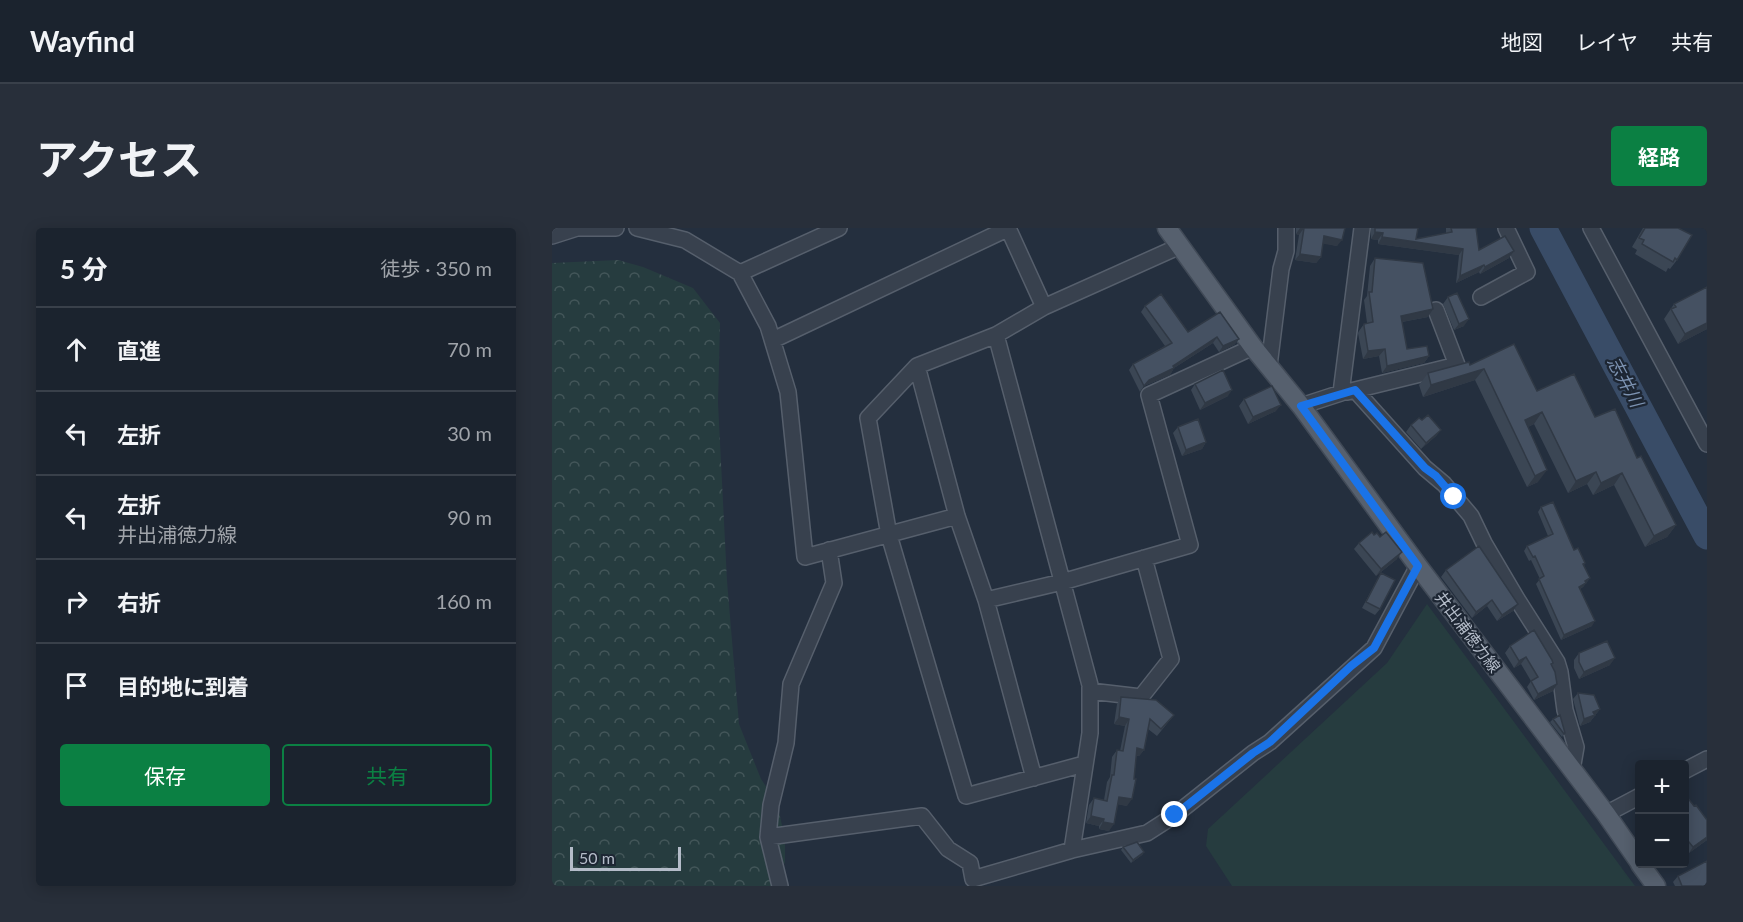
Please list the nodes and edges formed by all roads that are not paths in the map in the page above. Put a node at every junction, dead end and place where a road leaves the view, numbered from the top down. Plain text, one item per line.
1 (616, 228) edge
2 (637, 228) edge
3 (839, 228) edge
4 (1009, 228) edge
5 (1167, 228) edge
6 (1286, 228) edge
7 (1362, 228) edge
8 (1506, 228) edge
9 (1591, 228) edge
10 (552, 236) edge
11 (1180, 246) junction
12 (740, 273) junction
13 (1481, 297) dead end
14 (1044, 307) junction
15 (1436, 310) dead end
16 (996, 335) junction
17 (773, 340) junction
18 (1254, 347) junction
19 (917, 366) junction
20 (1269, 366) junction
21 (1348, 391) junction
22 (1301, 406) junction
23 (1707, 444) edge
24 (957, 516) junction
25 (889, 535) junction
26 (829, 550) junction
27 (1144, 558) junction
28 (1418, 566) junction
29 (1062, 582) junction
30 (986, 600) junction
31 (1090, 691) junction
32 (1707, 759) edge
33 (1084, 764) junction
34 (1689, 768) edge
35 (1572, 770) junction
36 (1034, 778) junction
37 (1635, 799) edge
38 (1606, 814) junction
39 (768, 837) junction
40 (1072, 850) junction
41 (1635, 856) edge
42 (1643, 868) edge
43 (780, 886) edge
44 (1656, 886) edge

1 - 10 street
2 - 12 street
3 - 12 street
4 - 14 street
4 - 17 street
5 - 11 main road, 井出浦徳力線
6 - 20 street
7 - 21 street
8 - 13 street
9 - 23 street
11 - 14 street
11 - 18 main road, 井出浦徳力線
12 - 17 street
14 - 16 street
15 - 21 street
16 - 19 street
16 - 29 street
17 - 26 street
18 - 20 main road, 井出浦徳力線
18 - 27 street
19 - 24 street
19 - 25 street
20 - 22 main road, 井出浦徳力線
21 - 22 street
21 - 35 street
22 - 28 main road, 井出浦徳力線
24 - 25 street
24 - 30 street
25 - 26 street
25 - 36 street
26 - 39 street
27 - 29 street
27 - 31 street
28 - 35 main road, 井出浦徳力線
28 - 40 street
29 - 30 street
29 - 31 street
30 - 36 street
31 - 33 street
32 - 34 street
33 - 36 street
33 - 40 street
35 - 38 main road, 井出浦徳力線
37 - 38 street
38 - 41 main road, 井出浦徳力線
39 - 40 street
39 - 43 street
42 - 44 main road, 井出浦徳力線

